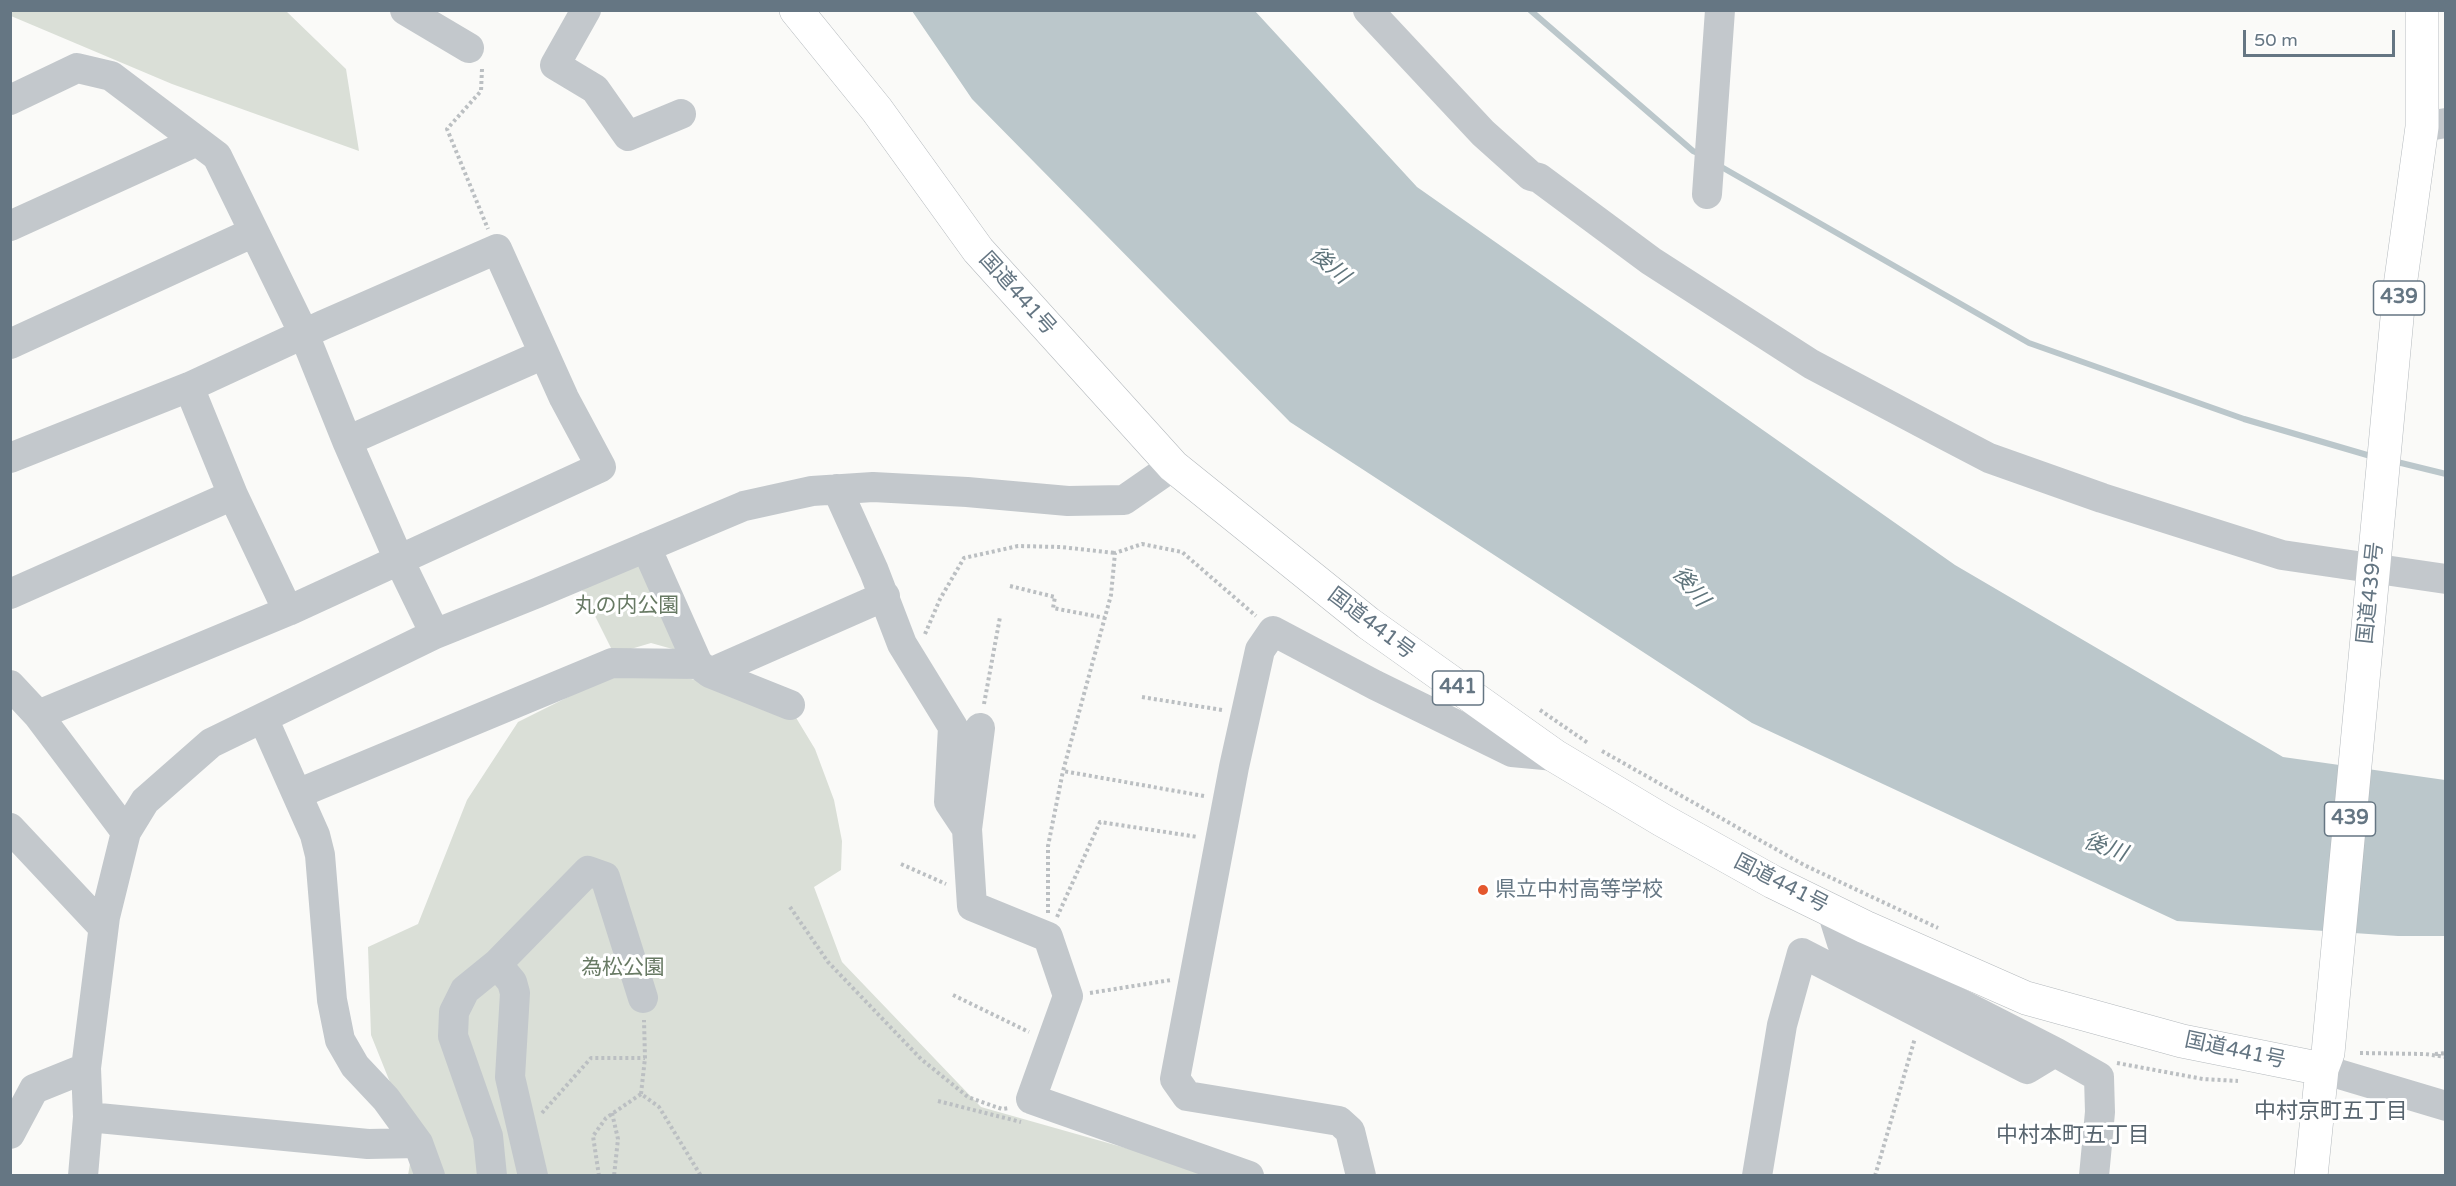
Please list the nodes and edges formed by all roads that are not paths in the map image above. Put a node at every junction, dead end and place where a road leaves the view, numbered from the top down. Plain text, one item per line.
1 (405, 10) edge
2 (586, 10) edge
3 (796, 10) edge
4 (1368, 10) edge
5 (1720, 10) edge
6 (2422, 10) edge
7 (469, 48) road end
8 (10, 100) edge
9 (681, 114) dead end
10 (2434, 125) edge
11 (197, 141) junction
12 (1707, 194) dead end
13 (10, 226) edge
14 (254, 232) junction
15 (304, 334) junction
16 (10, 344) edge
17 (544, 354) junction
18 (189, 387) junction
19 (347, 441) junction
20 (10, 458) edge
21 (1173, 466) junction
22 (837, 489) junction
23 (233, 495) junction
24 (646, 547) junction
25 (399, 560) junction
26 (2373, 577) junction
27 (2445, 579) edge
28 (10, 594) edge
29 (885, 596) junction
30 (288, 611) junction
31 (435, 634) junction
32 (704, 669) junction
33 (10, 685) edge
34 (790, 705) dead end
35 (38, 715) junction
36 (263, 718) junction
37 (980, 728) road end
38 (1555, 756) junction
39 (297, 794) junction
40 (10, 828) edge
41 (967, 829) junction
42 (126, 832) junction
43 (1832, 911) junction
44 (104, 927) junction
45 (497, 964) junction
46 (643, 998) road end
47 (2055, 1052) junction
48 (2325, 1061) junction
49 (86, 1068) junction
50 (2445, 1107) edge
51 (88, 1117) junction
52 (10, 1134) edge
53 (418, 1143) junction
54 (83, 1176) edge
55 (430, 1176) edge
56 (492, 1176) edge
57 (533, 1176) edge
58 (1249, 1176) edge
59 (1361, 1176) edge
60 (1757, 1176) edge
61 (2094, 1176) edge
62 (2310, 1176) edge

1 - 7 street
2 - 9 street
3 - 21 highway, 国道441号 / 441
4 - 26 street
5 - 12 street
6 - 10 highway, 国道439号 / 439
8 - 11 street
10 - 26 highway, 国道439号 / 439
11 - 13 street
11 - 14 street
14 - 15 street
14 - 16 street
15 - 17 street
15 - 18 street
15 - 19 street
17 - 19 street
17 - 25 street
18 - 20 street
18 - 23 street
19 - 25 street
21 - 22 street
21 - 38 highway, 国道441号 / 441
22 - 24 street
22 - 29 street
23 - 28 street
23 - 30 street
24 - 31 street
24 - 32 street
25 - 30 street
25 - 31 street
26 - 27 street
26 - 48 highway, 国道439号 / 439
29 - 32 street
29 - 41 street
30 - 35 street
31 - 36 street
32 - 34 street
32 - 39 street
33 - 35 street
35 - 42 street
36 - 39 street
36 - 42 street
37 - 41 street
38 - 43 highway, 国道441号 / 441
38 - 59 street
39 - 53 street
40 - 44 street
41 - 58 street
42 - 44 street
43 - 47 street
43 - 48 highway, 国道441号 / 441
44 - 49 street
45 - 46 street
45 - 56 street
45 - 57 street
47 - 60 street
47 - 61 street
48 - 50 street
48 - 62 highway, 国道439号 / 439
49 - 51 street
49 - 52 street
51 - 53 street
51 - 54 street
53 - 55 street

